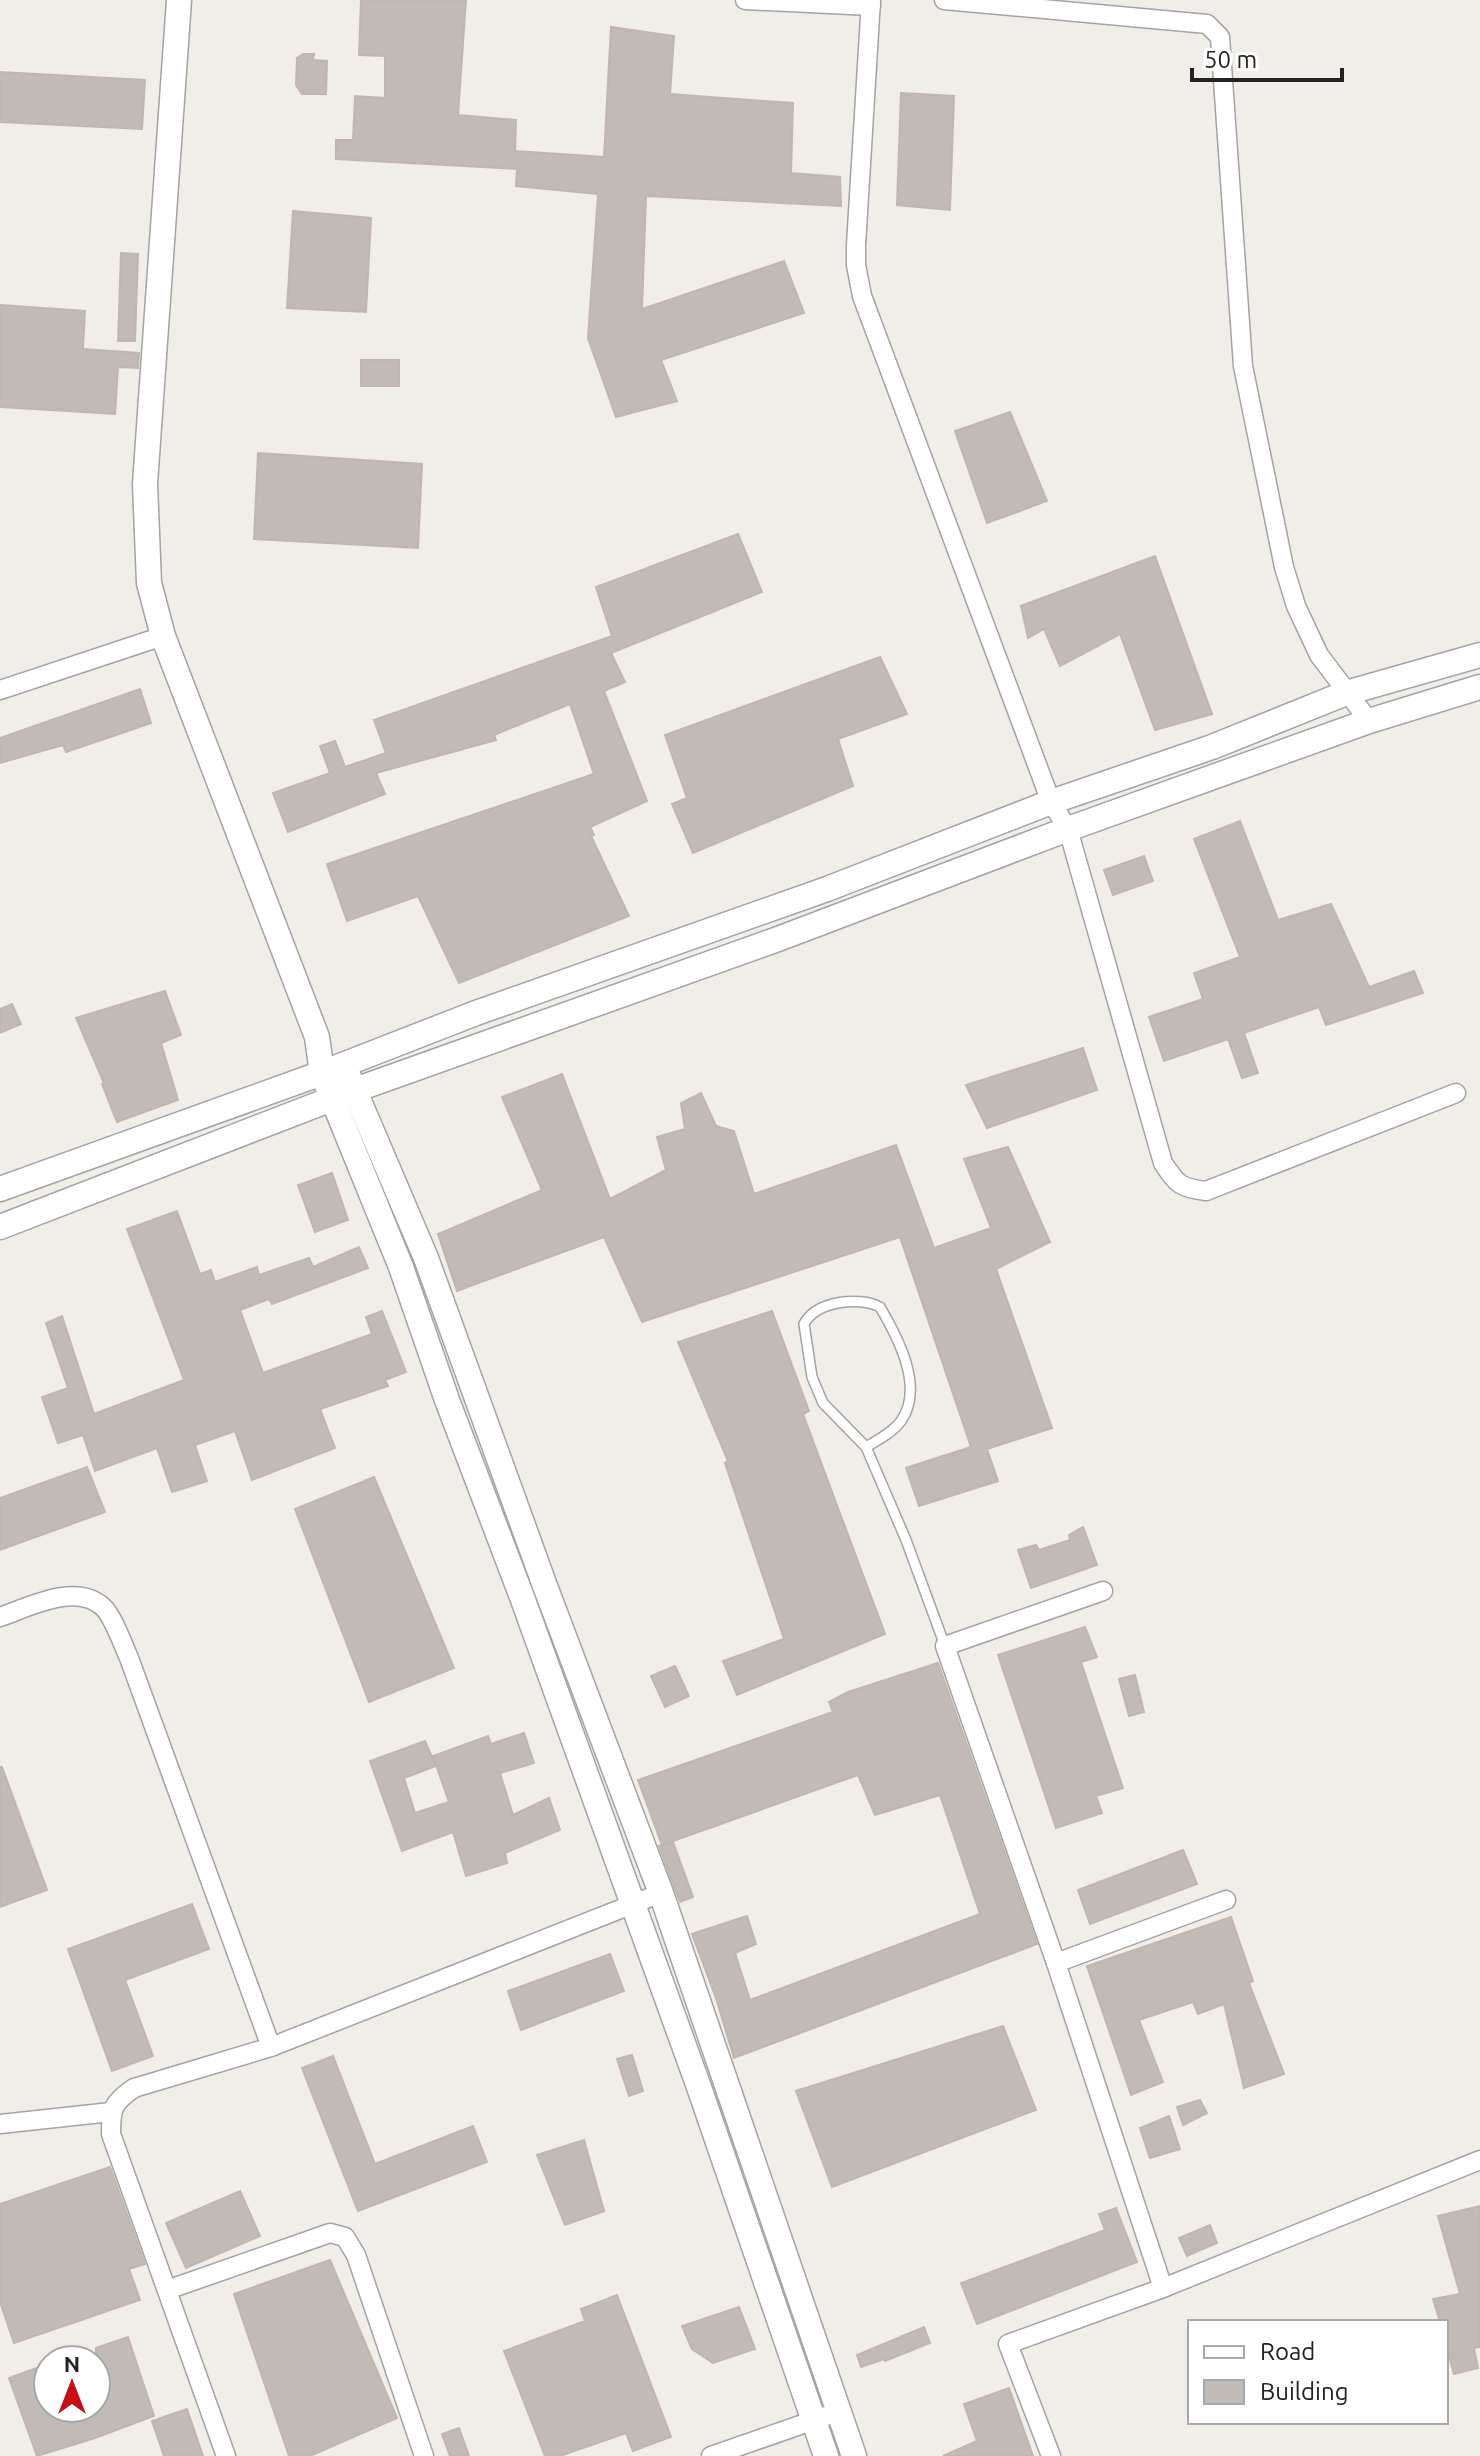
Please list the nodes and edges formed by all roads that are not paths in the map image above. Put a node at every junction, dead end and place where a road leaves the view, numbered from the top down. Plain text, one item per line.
1 (179, 0) edge
2 (745, 0) edge
3 (944, 0) edge
4 (871, 3) edge
5 (163, 636) junction
6 (1480, 655) edge
7 (1480, 687) edge
8 (0, 690) edge
9 (1346, 693) junction
10 (1369, 721) junction
11 (1051, 802) junction
12 (1068, 829) junction
13 (333, 1069) junction
14 (1456, 1093) dead end
15 (344, 1095) junction
16 (0, 1189) edge
17 (0, 1227) edge
18 (426, 1258) junction
19 (401, 1267) junction
20 (474, 1393) junction
21 (447, 1400) junction
22 (866, 1447) junction
23 (545, 1586) junction
24 (1103, 1591) dead end
25 (522, 1597) junction
26 (0, 1617) edge
27 (945, 1646) junction
28 (661, 1893) junction
29 (1226, 1900) dead end
30 (632, 1906) junction
31 (1056, 1963) junction
32 (271, 2047) junction
33 (724, 2079) junction
34 (700, 2090) junction
35 (111, 2112) junction
36 (0, 2124) edge
37 (1480, 2160) edge
38 (1163, 2288) junction
39 (167, 2290) junction
40 (838, 2412) junction
41 (812, 2420) junction
42 (226, 2456) edge
43 (424, 2456) edge
44 (711, 2456) edge
45 (826, 2456) edge
46 (854, 2456) edge
47 (1051, 2456) edge

1 - 5 street
2 - 4 street
3 - 9 street
4 - 11 street
5 - 8 street
5 - 13 street
6 - 9 street
7 - 10 street
9 - 10 street
9 - 11 street
10 - 12 street
11 - 12 street
11 - 13 street
12 - 14 street
12 - 15 street
13 - 15 street
13 - 16 street
15 - 17 street
15 - 18 street
15 - 19 street
18 - 19 street
18 - 20 street
19 - 21 street
20 - 21 street
20 - 23 street
21 - 25 street
22 - 22 lane
22 - 27 lane
23 - 25 street
23 - 28 street
24 - 27 street
25 - 30 street
26 - 32 street
27 - 31 street
28 - 30 street
28 - 33 street
29 - 31 street
30 - 32 street
30 - 34 street
31 - 38 street
32 - 35 street
33 - 34 street
33 - 40 street
34 - 41 street
35 - 36 street
35 - 39 street
37 - 38 street
38 - 47 street
39 - 42 street
39 - 43 street
40 - 41 street
40 - 46 street
41 - 44 street
41 - 45 street

